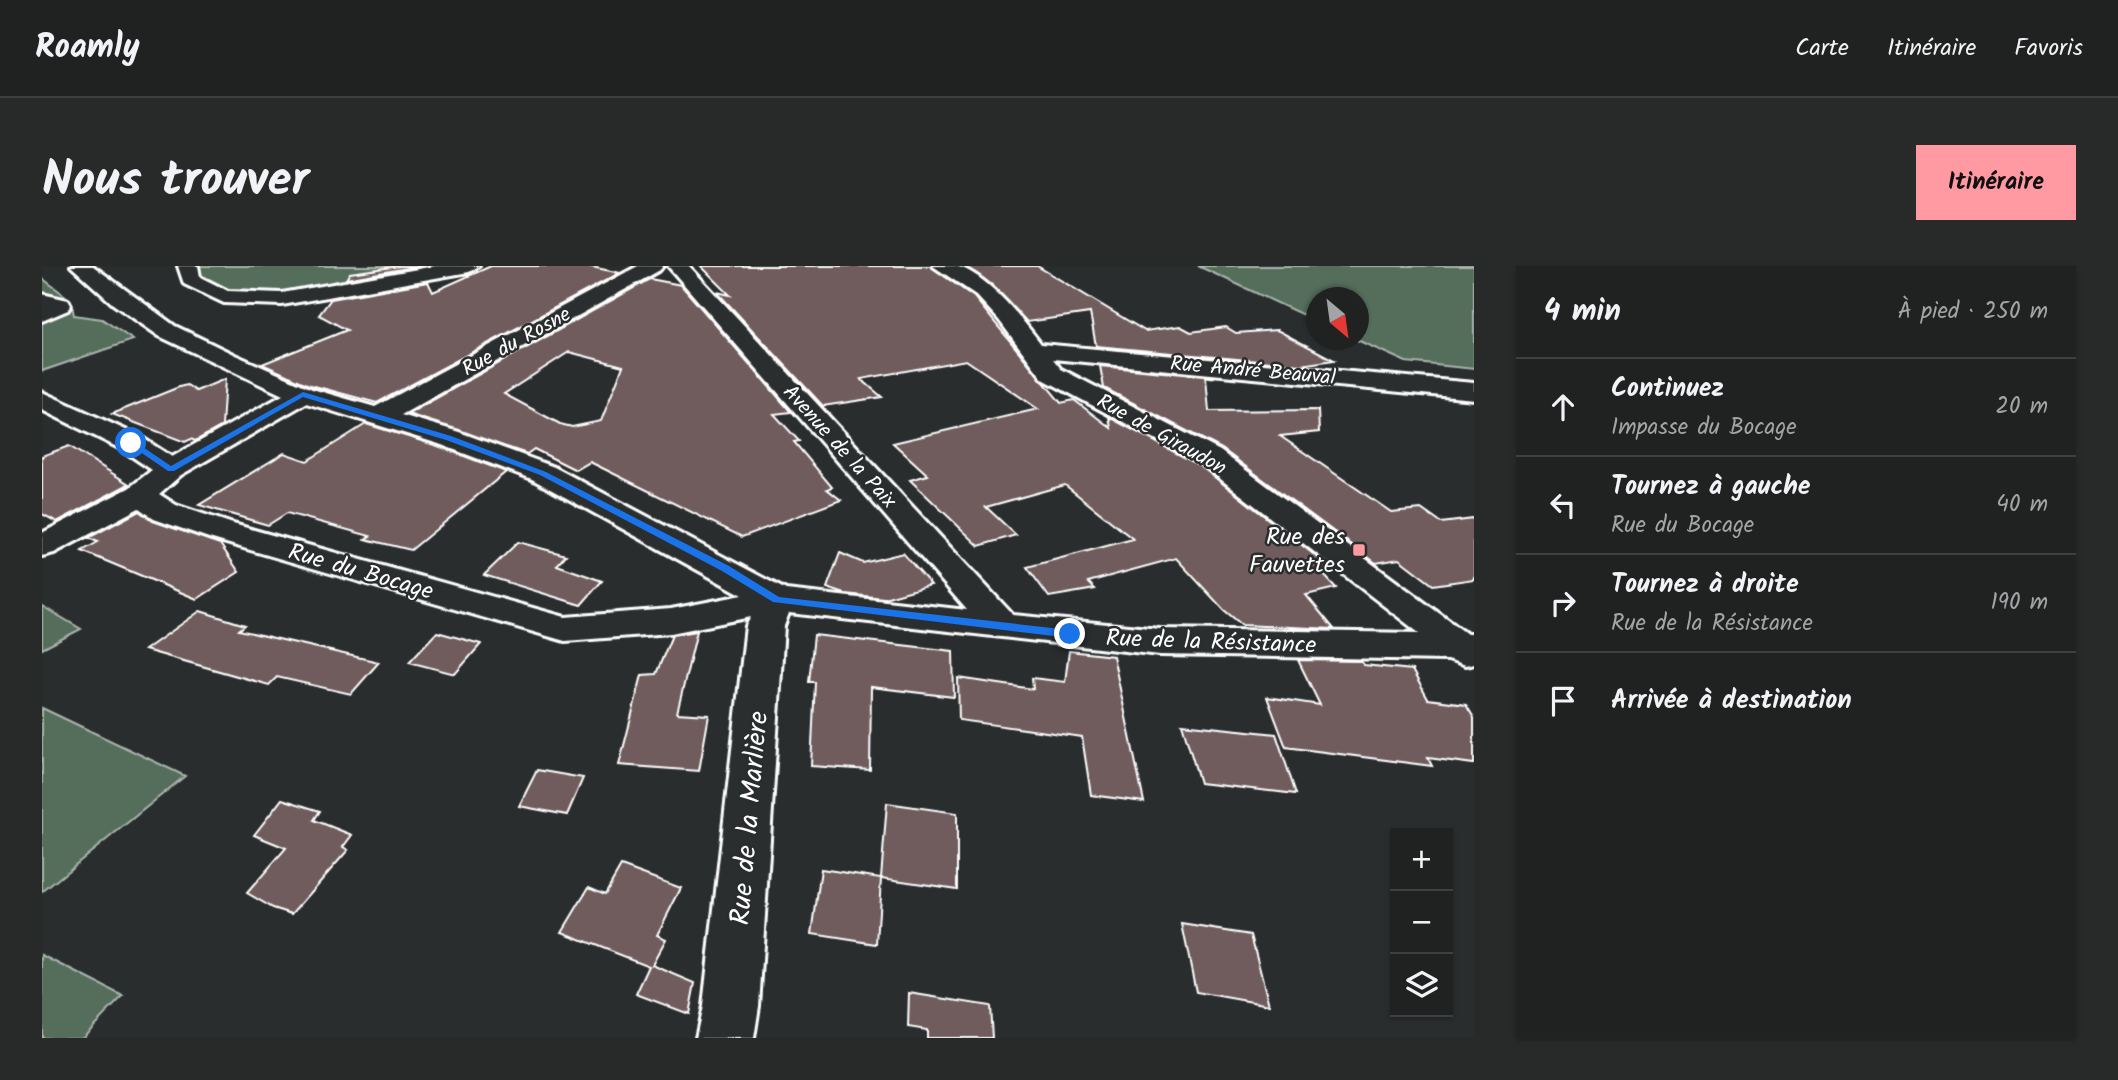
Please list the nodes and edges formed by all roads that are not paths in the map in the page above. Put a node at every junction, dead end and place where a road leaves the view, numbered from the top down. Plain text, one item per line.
1 (81, 266) edge
2 (188, 266) edge
3 (468, 266) edge
4 (653, 266) edge
5 (678, 266) edge
6 (943, 266) edge
7 (42, 300) edge
8 (42, 314) edge
9 (1033, 350) junction
10 (1474, 391) edge
11 (303, 394) junction
12 (42, 400) edge
13 (379, 416) junction
14 (171, 469) junction
15 (140, 495) junction
16 (42, 546) edge
17 (777, 600) junction
18 (1002, 626) junction
19 (1469, 652) edge
20 (724, 1038) edge

1 - 11 street, Rue de la Résistance
2 - 3 street
4 - 13 street, Rue du Rosne
5 - 18 street, Avenue de la Paix
6 - 9 street, Rue de Giraudon
7 - 8 street
9 - 10 street, Rue André Beauval
9 - 19 street, Rue de Giraudon
11 - 13 street, Rue de la Résistance
11 - 14 street
12 - 14 street
13 - 17 street, Rue de la Résistance
14 - 15 street
15 - 16 street
15 - 17 street, Rue du Bocage
17 - 18 street, Rue de la Résistance
17 - 20 street, Rue de la Marlière
18 - 19 street, Rue de la Résistance

